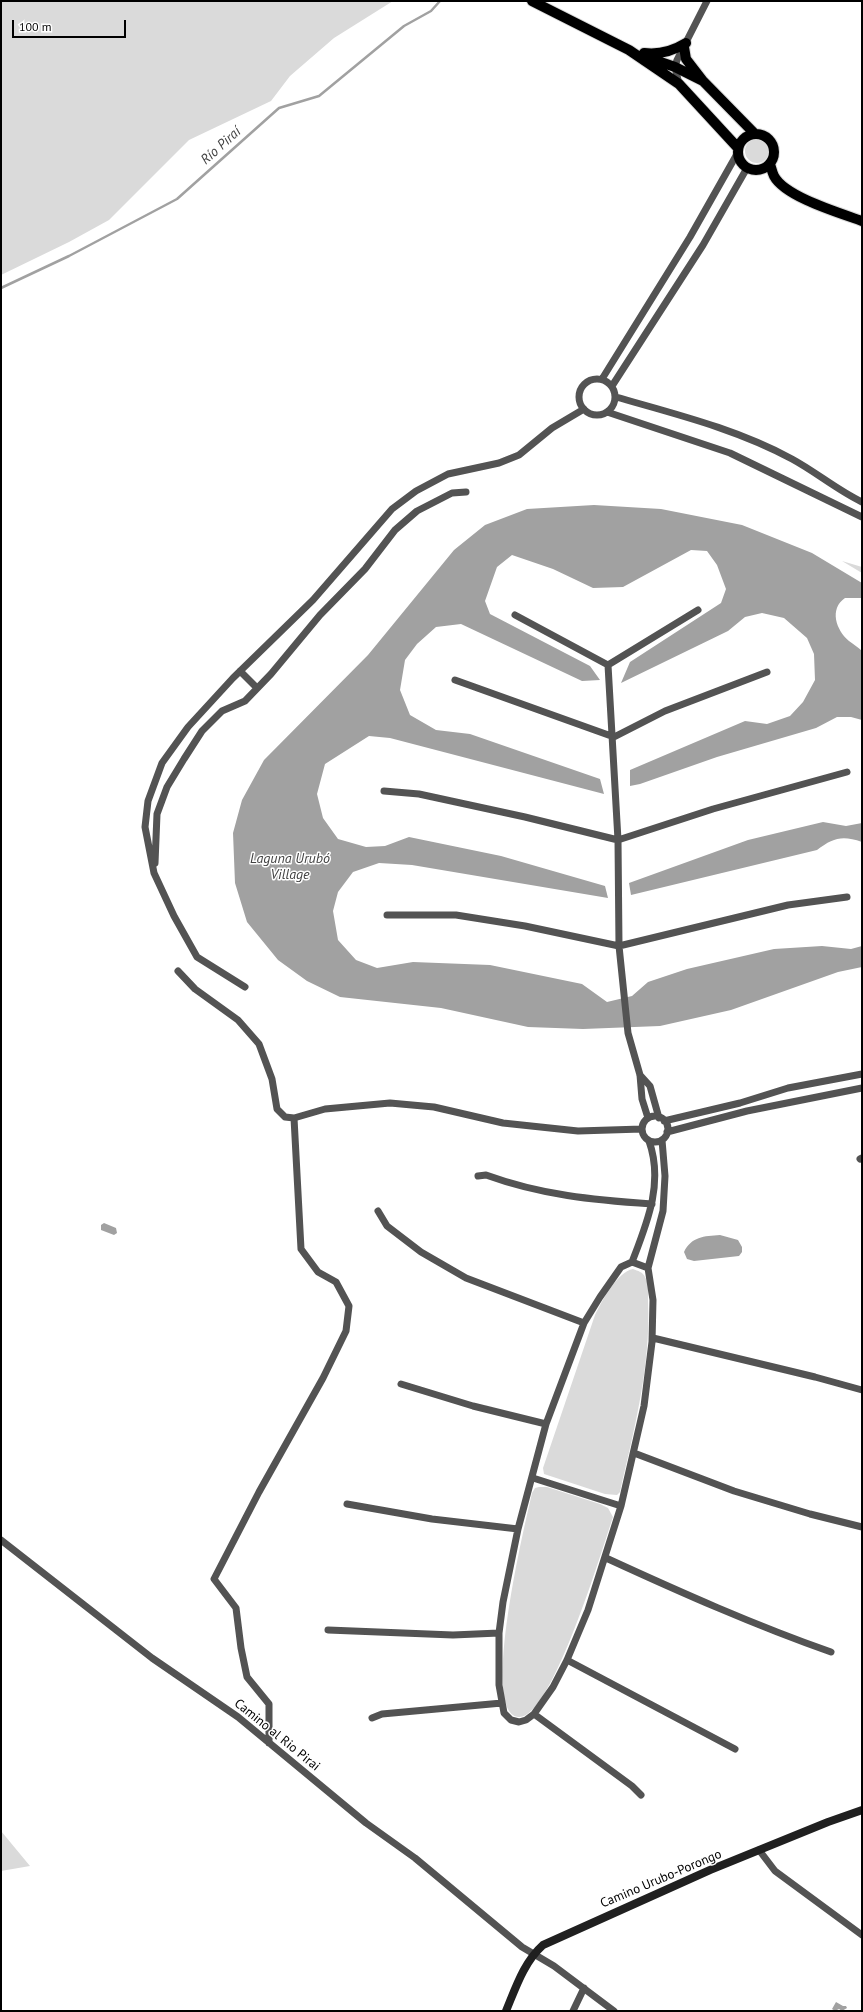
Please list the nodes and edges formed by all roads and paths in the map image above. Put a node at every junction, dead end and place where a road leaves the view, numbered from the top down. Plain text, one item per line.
1 (532, 1) edge
2 (707, 1) edge
3 (685, 45) junction
4 (628, 50) junction
5 (675, 68) junction
6 (703, 81) junction
7 (680, 84) junction
8 (755, 134) junction
9 (738, 151) junction
10 (770, 164) junction
11 (748, 168) junction
12 (862, 221) edge
13 (602, 379) junction
14 (612, 386) junction
15 (616, 397) junction
16 (584, 409) junction
17 (607, 412) junction
18 (466, 492) dead end
19 (862, 502) edge
20 (862, 517) edge
21 (698, 610) dead end
22 (515, 615) dead end
23 (608, 665) junction
24 (240, 671) junction
25 (767, 672) dead end
26 (455, 680) dead end
27 (257, 688) junction
28 (614, 737) junction
29 (847, 772) dead end
30 (384, 791) dead end
31 (618, 840) junction
32 (154, 873) junction
33 (847, 897) dead end
34 (387, 915) dead end
35 (619, 946) junction
36 (178, 971) dead end
37 (245, 987) dead end
38 (862, 1074) edge
39 (640, 1075) junction
40 (862, 1088) edge
41 (294, 1118) junction
42 (648, 1118) junction
43 (661, 1119) junction
44 (642, 1129) junction
45 (667, 1132) junction
46 (662, 1140) junction
47 (649, 1141) junction
48 (478, 1176) dead end
49 (652, 1204) junction
50 (378, 1211) dead end
51 (632, 1262) junction
52 (648, 1268) junction
53 (584, 1322) junction
54 (652, 1338) junction
55 (401, 1384) dead end
56 (862, 1390) edge
57 (546, 1424) junction
58 (634, 1453) junction
59 (532, 1478) junction
60 (347, 1504) dead end
61 (621, 1506) junction
62 (862, 1527) edge
63 (518, 1529) junction
64 (1, 1540) edge
65 (606, 1558) junction
66 (328, 1630) dead end
67 (499, 1633) junction
68 (831, 1652) dead end
69 (567, 1660) junction
70 (502, 1703) junction
71 (534, 1714) junction
72 (372, 1718) dead end
73 (269, 1743) junction
74 (735, 1749) dead end
75 (640, 1795) dead end
76 (862, 1810) edge
77 (759, 1850) junction
78 (862, 1935) edge
79 (534, 1953) junction
80 (584, 1988) junction
81 (506, 2011) edge
82 (572, 2011) edge
83 (614, 2011) edge

1 - 4 main road
2 - 3 street
3 - 4 main road
3 - 5 street
3 - 6 main road
4 - 5 main road
4 - 7 main road
5 - 6 main road
5 - 7 street
6 - 8 main road
7 - 9 main road
8 - 9 main road
8 - 10 main road
9 - 11 main road
9 - 13 street
10 - 11 main road
10 - 12 main road
11 - 14 street
13 - 14 street
13 - 16 street
14 - 15 street
15 - 17 street
15 - 19 street
16 - 17 street
16 - 24 street
17 - 20 street
18 - 27 street
21 - 23 street
22 - 23 street
23 - 28 street
24 - 27 street
24 - 32 street
25 - 28 street
26 - 28 street
27 - 32 street
28 - 31 street
29 - 31 street
30 - 31 street
31 - 35 street
32 - 37 street
33 - 35 street
34 - 35 street
35 - 39 street
36 - 41 street
38 - 43 street
39 - 42 street
39 - 43 street
40 - 45 street
41 - 44 street
41 - 73 street
42 - 43 street
42 - 44 street
43 - 45 street
44 - 47 street
45 - 46 street
46 - 47 street
46 - 52 street
47 - 49 street
48 - 49 street
49 - 51 street
50 - 53 street
51 - 52 street
51 - 53 street
52 - 54 street
53 - 57 street
54 - 56 street
54 - 58 street
55 - 57 street
57 - 59 street
58 - 61 street
58 - 62 street
59 - 61 street
59 - 63 street
60 - 63 street
61 - 65 street
63 - 67 street
64 - 73 street, Camino al Rio Pirai
65 - 68 street
65 - 69 street
66 - 67 street
67 - 70 street
69 - 71 street
69 - 74 street
70 - 71 street
70 - 72 street
71 - 75 street
73 - 79 street, Camino al Rio Pirai
76 - 77 main road, Camino Urubo-Porongo
77 - 78 street
77 - 79 main road, Camino Urubo-Porongo
79 - 80 street, Camino al Rio Pirai
79 - 81 main road, Camino Urubo-Porongo
80 - 82 street
80 - 83 street, Camino al Rio Pirai

